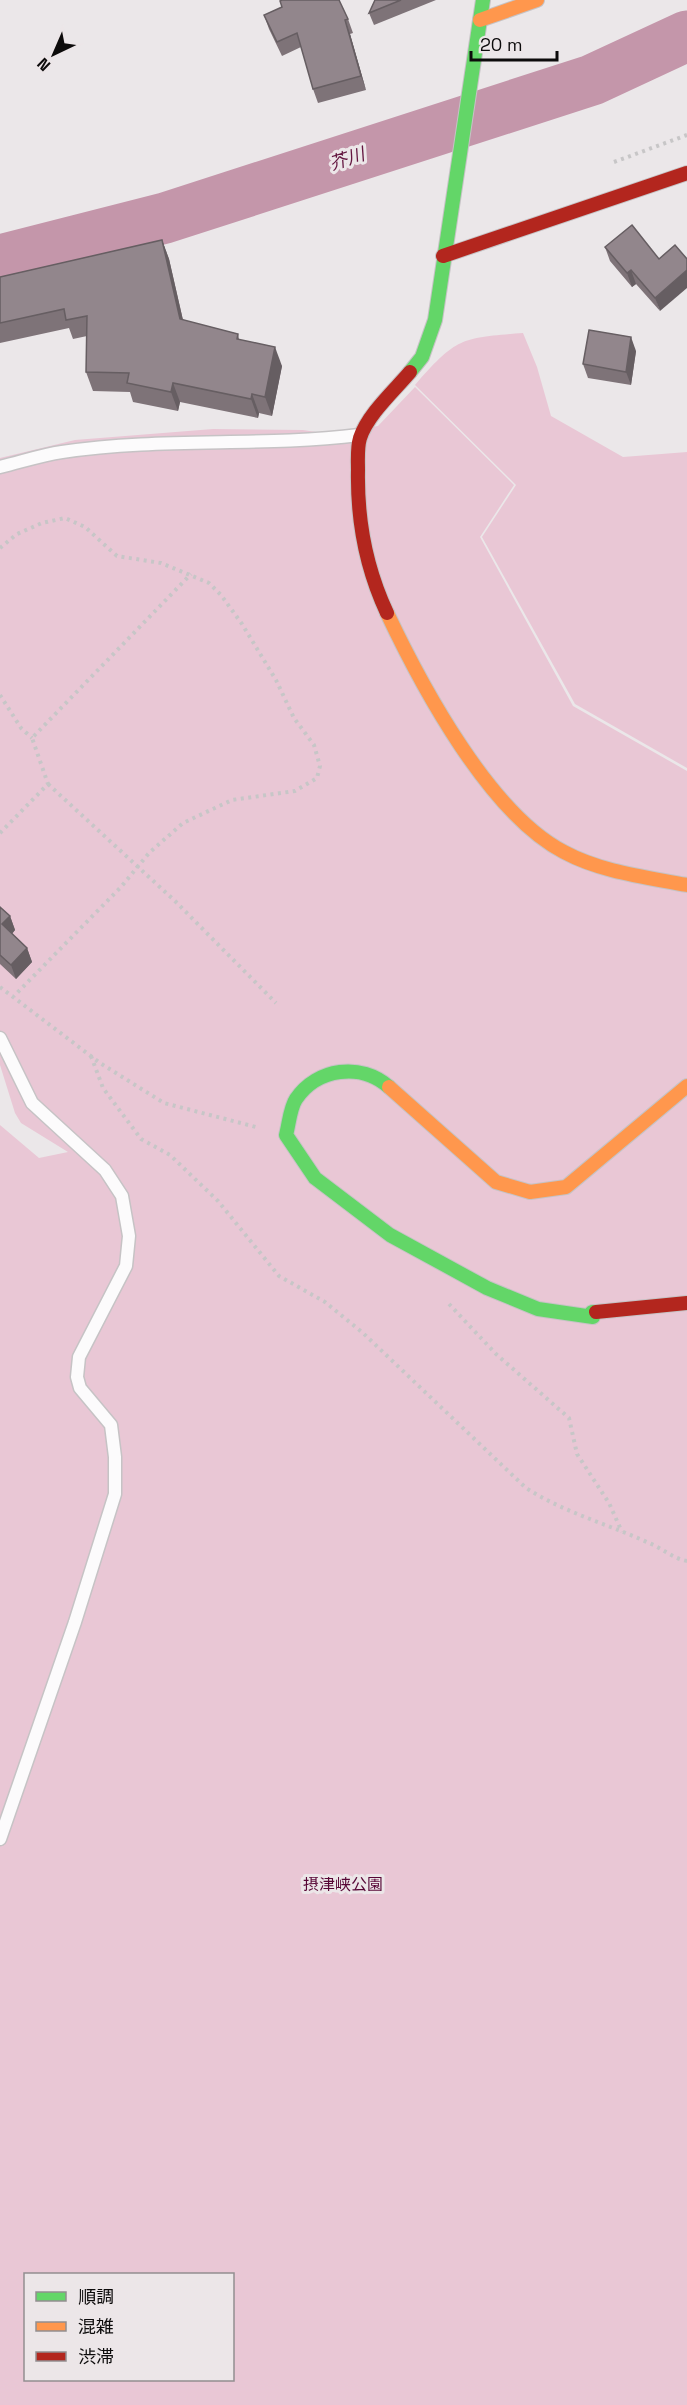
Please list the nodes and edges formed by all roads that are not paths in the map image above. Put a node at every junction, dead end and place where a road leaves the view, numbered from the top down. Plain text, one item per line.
1 (483, 0) edge
2 (537, 0) edge
3 (479, 26) junction
4 (687, 173) edge
5 (452, 213) junction
6 (494, 239) junction
7 (443, 256) junction
8 (361, 435) junction
9 (0, 467) edge
10 (687, 885) edge
11 (0, 1038) edge
12 (687, 1086) edge
13 (687, 1303) edge
14 (0, 1839) edge

1 - 3 street
2 - 3 street
3 - 5 street
4 - 6 street
5 - 6 street
5 - 7 street
6 - 7 street
7 - 8 street
8 - 9 lane
8 - 10 street
11 - 14 lane
12 - 13 street

